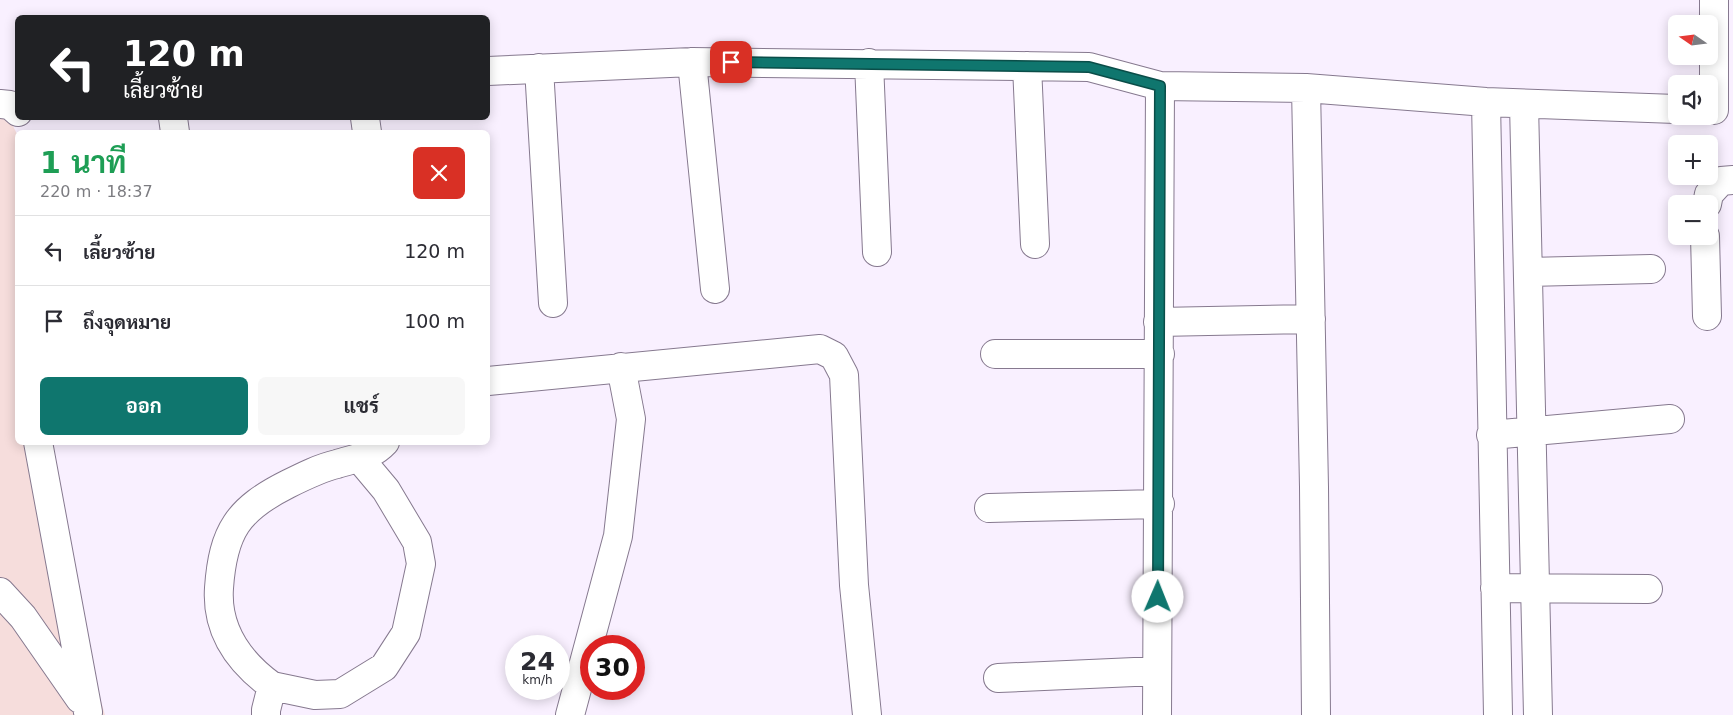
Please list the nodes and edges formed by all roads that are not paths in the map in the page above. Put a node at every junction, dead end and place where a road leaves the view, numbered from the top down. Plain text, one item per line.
1 (1714, 0) edge
2 (692, 62) junction
3 (869, 63) junction
4 (1027, 66) junction
5 (539, 68) junction
6 (490, 71) edge
7 (1160, 86) junction
8 (1306, 88) junction
9 (1486, 102) junction
10 (0, 104) edge
11 (1524, 104) junction
12 (15, 109) edge
13 (1668, 109) edge
14 (1719, 110) edge
15 (1733, 180) edge
16 (1709, 195) edge
17 (1035, 244) dead end
18 (1705, 245) edge
19 (877, 252) dead end
20 (1652, 269) dead end
21 (1528, 272) junction
22 (715, 289) dead end
23 (553, 303) dead end
24 (1707, 316) dead end
25 (1310, 319) junction
26 (1158, 322) junction
27 (995, 354) dead end
28 (1160, 354) junction
29 (621, 367) junction
30 (490, 381) edge
31 (1670, 419) dead end
32 (1532, 432) junction
33 (1491, 435) junction
34 (39, 445) edge
35 (382, 445) edge
36 (360, 459) junction
37 (1160, 504) junction
38 (989, 508) dead end
39 (1495, 588) junction
40 (1534, 588) junction
41 (1648, 589) dead end
42 (0, 592) edge
43 (1157, 671) junction
44 (998, 678) dead end
45 (272, 686) junction
46 (89, 714) edge
47 (266, 715) edge
48 (570, 715) edge
49 (867, 715) edge
50 (1157, 715) edge
51 (1316, 715) edge
52 (1498, 715) edge
53 (1538, 715) edge

1 - 14 street
2 - 3 street
2 - 5 street
2 - 22 street
3 - 4 street
3 - 19 street
4 - 7 street
4 - 17 street
5 - 6 street
5 - 23 street
7 - 8 street
7 - 26 street
8 - 9 street
8 - 25 street
9 - 11 street
9 - 33 street
10 - 12 street
11 - 13 street
11 - 21 street
15 - 16 street
18 - 24 street
20 - 21 street
21 - 32 street
25 - 26 street
25 - 51 street
26 - 28 street
27 - 28 street
28 - 37 street
29 - 30 street
29 - 48 street
29 - 49 street
31 - 32 street
32 - 33 street
32 - 40 street
33 - 39 street
34 - 46 street
35 - 36 street
36 - 45 street
36 - 45 street
37 - 38 street
37 - 43 street
39 - 40 street
39 - 52 street
40 - 41 street
40 - 53 street
42 - 46 street
43 - 44 street
43 - 50 street
45 - 47 street

